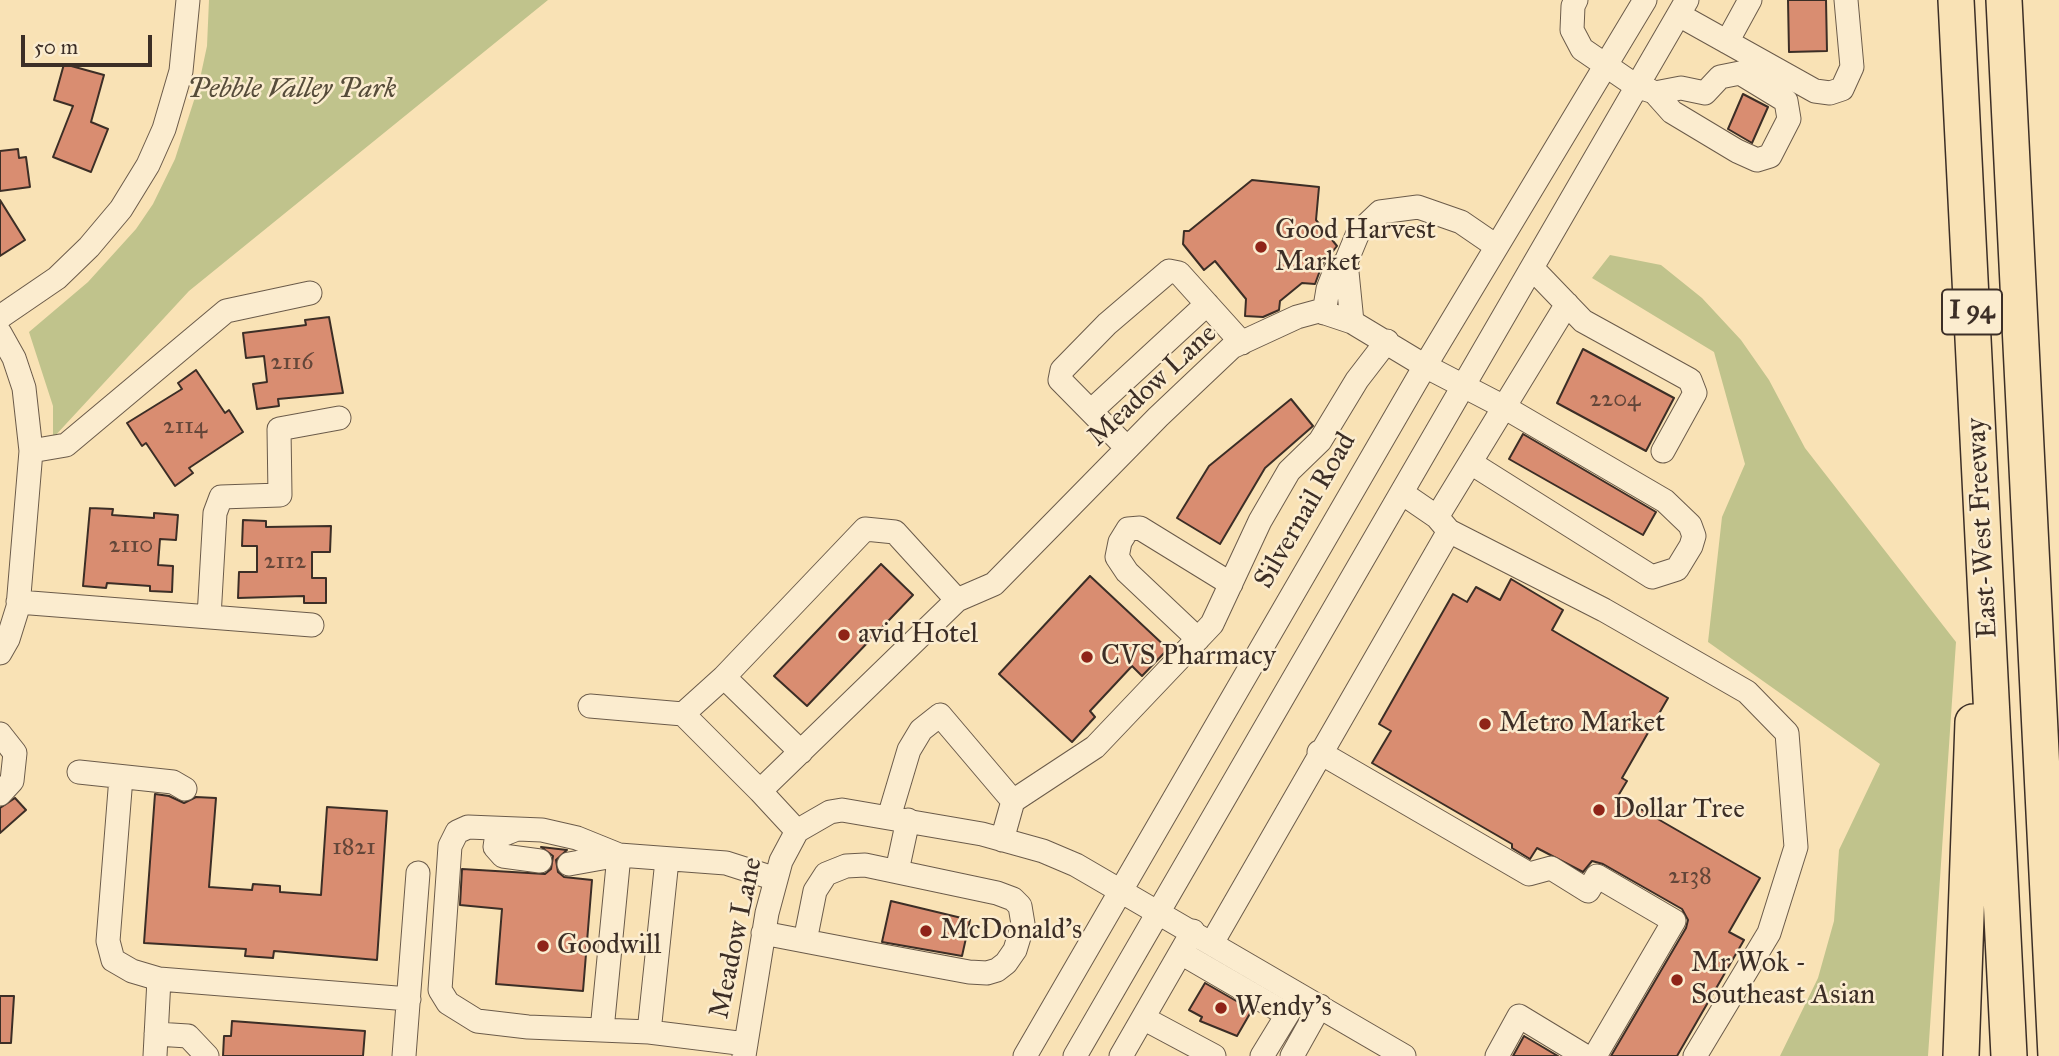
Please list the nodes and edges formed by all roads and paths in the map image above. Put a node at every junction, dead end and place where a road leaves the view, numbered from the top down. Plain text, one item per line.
1 (188, 0) edge
2 (1576, 0) edge
3 (1645, 0) edge
4 (1750, 0) edge
5 (1846, 0) edge
6 (1956, 0) edge
7 (2004, 0) edge
8 (1683, 8) edge
9 (1727, 42) junction
10 (1605, 64) junction
11 (1646, 89) junction
12 (2010, 121) junction
13 (1496, 246) junction
14 (1346, 262) junction
15 (1532, 268) junction
16 (310, 293) dead end
17 (1207, 304) junction
18 (1567, 304) junction
19 (1324, 313) junction
20 (0, 317) edge
21 (1352, 322) junction
22 (0, 333) edge
23 (1387, 341) junction
24 (1242, 343) junction
25 (1425, 366) junction
26 (1464, 387) junction
27 (1504, 407) junction
28 (1091, 411) junction
29 (339, 418) dead end
30 (1127, 448) junction
31 (30, 451) junction
32 (1663, 451) dead end
33 (1471, 463) junction
34 (1402, 493) junction
35 (1443, 524) junction
36 (1230, 584) junction
37 (957, 600) junction
38 (18, 603) junction
39 (209, 617) junction
40 (312, 625) dead end
41 (1988, 625) junction
42 (2059, 632) edge
43 (1198, 639) junction
44 (0, 653) edge
45 (724, 677) junction
46 (590, 706) dead end
47 (683, 715) junction
48 (0, 734) edge
49 (801, 752) junction
50 (1319, 752) junction
51 (79, 772) dead end
52 (121, 777) junction
53 (185, 789) dead end
54 (760, 791) junction
55 (0, 794) edge
56 (1013, 801) junction
57 (899, 818) junction
58 (517, 829) junction
59 (797, 831) junction
60 (1002, 840) junction
61 (619, 855) junction
62 (503, 856) junction
63 (667, 860) junction
64 (540, 861) dead end
65 (449, 862) junction
66 (569, 864) dead end
67 (897, 872) junction
68 (418, 873) dead end
69 (776, 879) junction
70 (1122, 890) junction
71 (1159, 911) junction
72 (764, 933) junction
73 (1202, 937) junction
74 (805, 941) junction
75 (1181, 953) junction
76 (159, 979) junction
77 (409, 999) junction
78 (1310, 1000) junction
79 (1286, 1014) junction
80 (1143, 1017) junction
81 (602, 1030) junction
82 (649, 1032) junction
83 (155, 1045) edge
84 (745, 1050) edge
85 (207, 1056) edge
86 (404, 1056) edge
87 (1025, 1056) edge
88 (1075, 1056) edge
89 (1121, 1056) edge
90 (1214, 1056) edge
91 (1262, 1056) edge
92 (1292, 1056) edge
93 (1405, 1056) edge
94 (1497, 1056) edge
95 (1585, 1056) edge
96 (1595, 1056) edge
97 (1695, 1056) edge
98 (1961, 1056) edge
99 (2009, 1056) edge
100 (2056, 1056) edge

1 - 20 street
2 - 10 street
3 - 10 street, Silvernail Road
4 - 9 street
5 - 9 street
6 - 41 highway, East-West Freeway / I 94
7 - 12 highway, East-West Freeway / I 94
8 - 9 street
8 - 11 street
10 - 11 street
10 - 13 street, Silvernail Road
11 - 11 street
11 - 15 street
12 - 42 highway
12 - 100 highway, East-West Freeway / I 94
13 - 14 street
13 - 25 street, Silvernail Road
14 - 19 street
14 - 21 street
15 - 18 street
15 - 26 street
16 - 31 street
17 - 24 street
17 - 28 street
17 - 28 street
18 - 27 street
18 - 32 street
19 - 21 street, Meadow Lane
19 - 24 street, Meadow Lane
21 - 23 street, Meadow Lane
22 - 31 street
23 - 25 street, Meadow Lane
23 - 36 street
24 - 30 street, Meadow Lane
25 - 26 street, Meadow Lane
25 - 70 street, Silvernail Road
26 - 27 street, Meadow Lane
26 - 34 street
27 - 33 street
27 - 33 street, Meadow Lane
28 - 30 street
29 - 39 street
30 - 37 street, Meadow Lane
31 - 38 street
33 - 35 street
34 - 35 street
34 - 71 street
35 - 50 street
35 - 97 street
36 - 43 street
36 - 43 street
37 - 45 street
37 - 49 street
38 - 39 street
38 - 44 street
39 - 40 street
41 - 98 highway
41 - 99 highway, East-West Freeway / I 94
43 - 56 street
45 - 47 street
45 - 49 street
46 - 47 street
47 - 54 street
48 - 55 street
49 - 54 street
50 - 73 street
50 - 96 street
51 - 52 street
52 - 53 street
52 - 76 street
54 - 59 street
56 - 57 street
56 - 60 street
57 - 59 street, Meadow Lane
57 - 60 street
57 - 67 street
58 - 61 street
58 - 62 street
58 - 65 street
59 - 69 street, Meadow Lane
60 - 70 street
61 - 63 street
61 - 66 street
61 - 81 street
62 - 64 street
62 - 65 street
63 - 69 street
63 - 82 street
65 - 81 street
67 - 74 street
67 - 74 street
68 - 77 street
69 - 72 street, Meadow Lane
70 - 71 street
70 - 87 street, Silvernail Road
71 - 73 street
71 - 88 street
72 - 74 street
72 - 84 street, Meadow Lane
73 - 75 street
73 - 78 street
75 - 79 street
75 - 80 street
76 - 77 street
76 - 83 street
77 - 86 street
78 - 79 street
78 - 92 street
78 - 93 street
79 - 91 street
80 - 89 street
80 - 90 street
81 - 82 street
82 - 84 street
83 - 85 street
94 - 95 street

